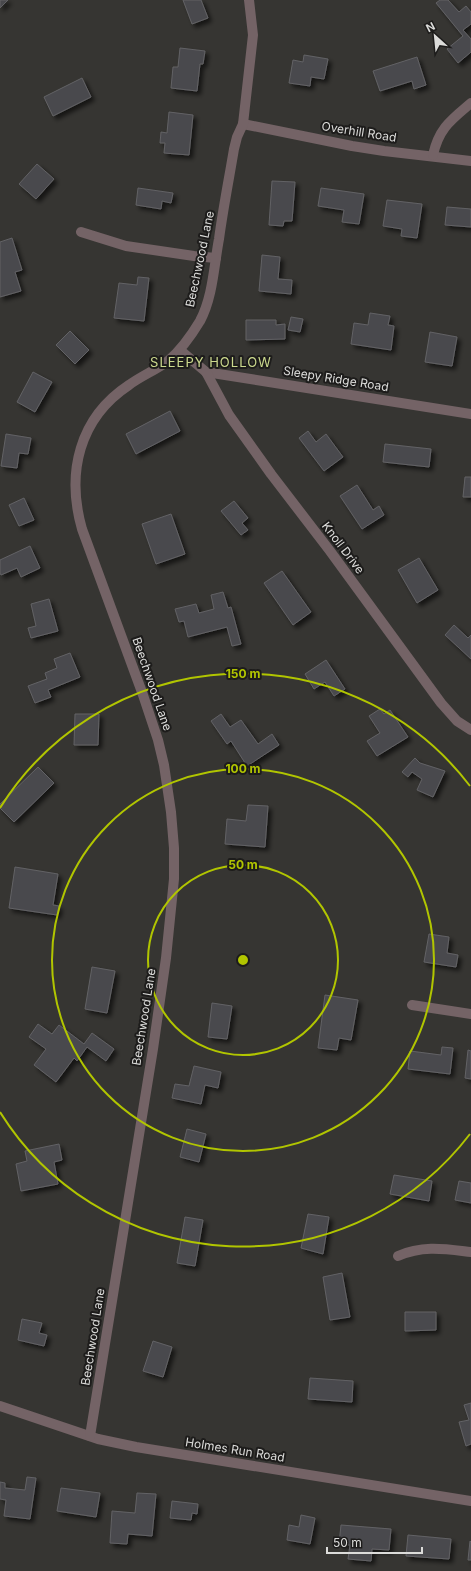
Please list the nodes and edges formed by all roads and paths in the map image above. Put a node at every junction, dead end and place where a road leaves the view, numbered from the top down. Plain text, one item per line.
1 (249, 0) edge
2 (471, 102) edge
3 (243, 124) junction
4 (433, 156) junction
5 (471, 161) edge
6 (81, 232) dead end
7 (216, 258) junction
8 (180, 350) junction
9 (206, 372) junction
10 (471, 414) edge
11 (471, 730) edge
12 (412, 1005) dead end
13 (471, 1014) edge
14 (471, 1252) edge
15 (398, 1256) dead end
16 (0, 1406) edge
17 (90, 1436) junction
18 (471, 1501) edge

1 - 3 street, Beechwood Lane
2 - 4 street
3 - 4 street, Overhill Road
3 - 7 street, Beechwood Lane
4 - 5 street, Overhill Road
6 - 7 street
7 - 8 street, Beechwood Lane
8 - 9 street
8 - 17 street, Beechwood Lane
9 - 10 street, Sleepy Ridge Road
9 - 11 street, Knoll Drive
12 - 13 street
14 - 15 street
16 - 17 street, Holmes Run Road
17 - 18 street, Holmes Run Road

